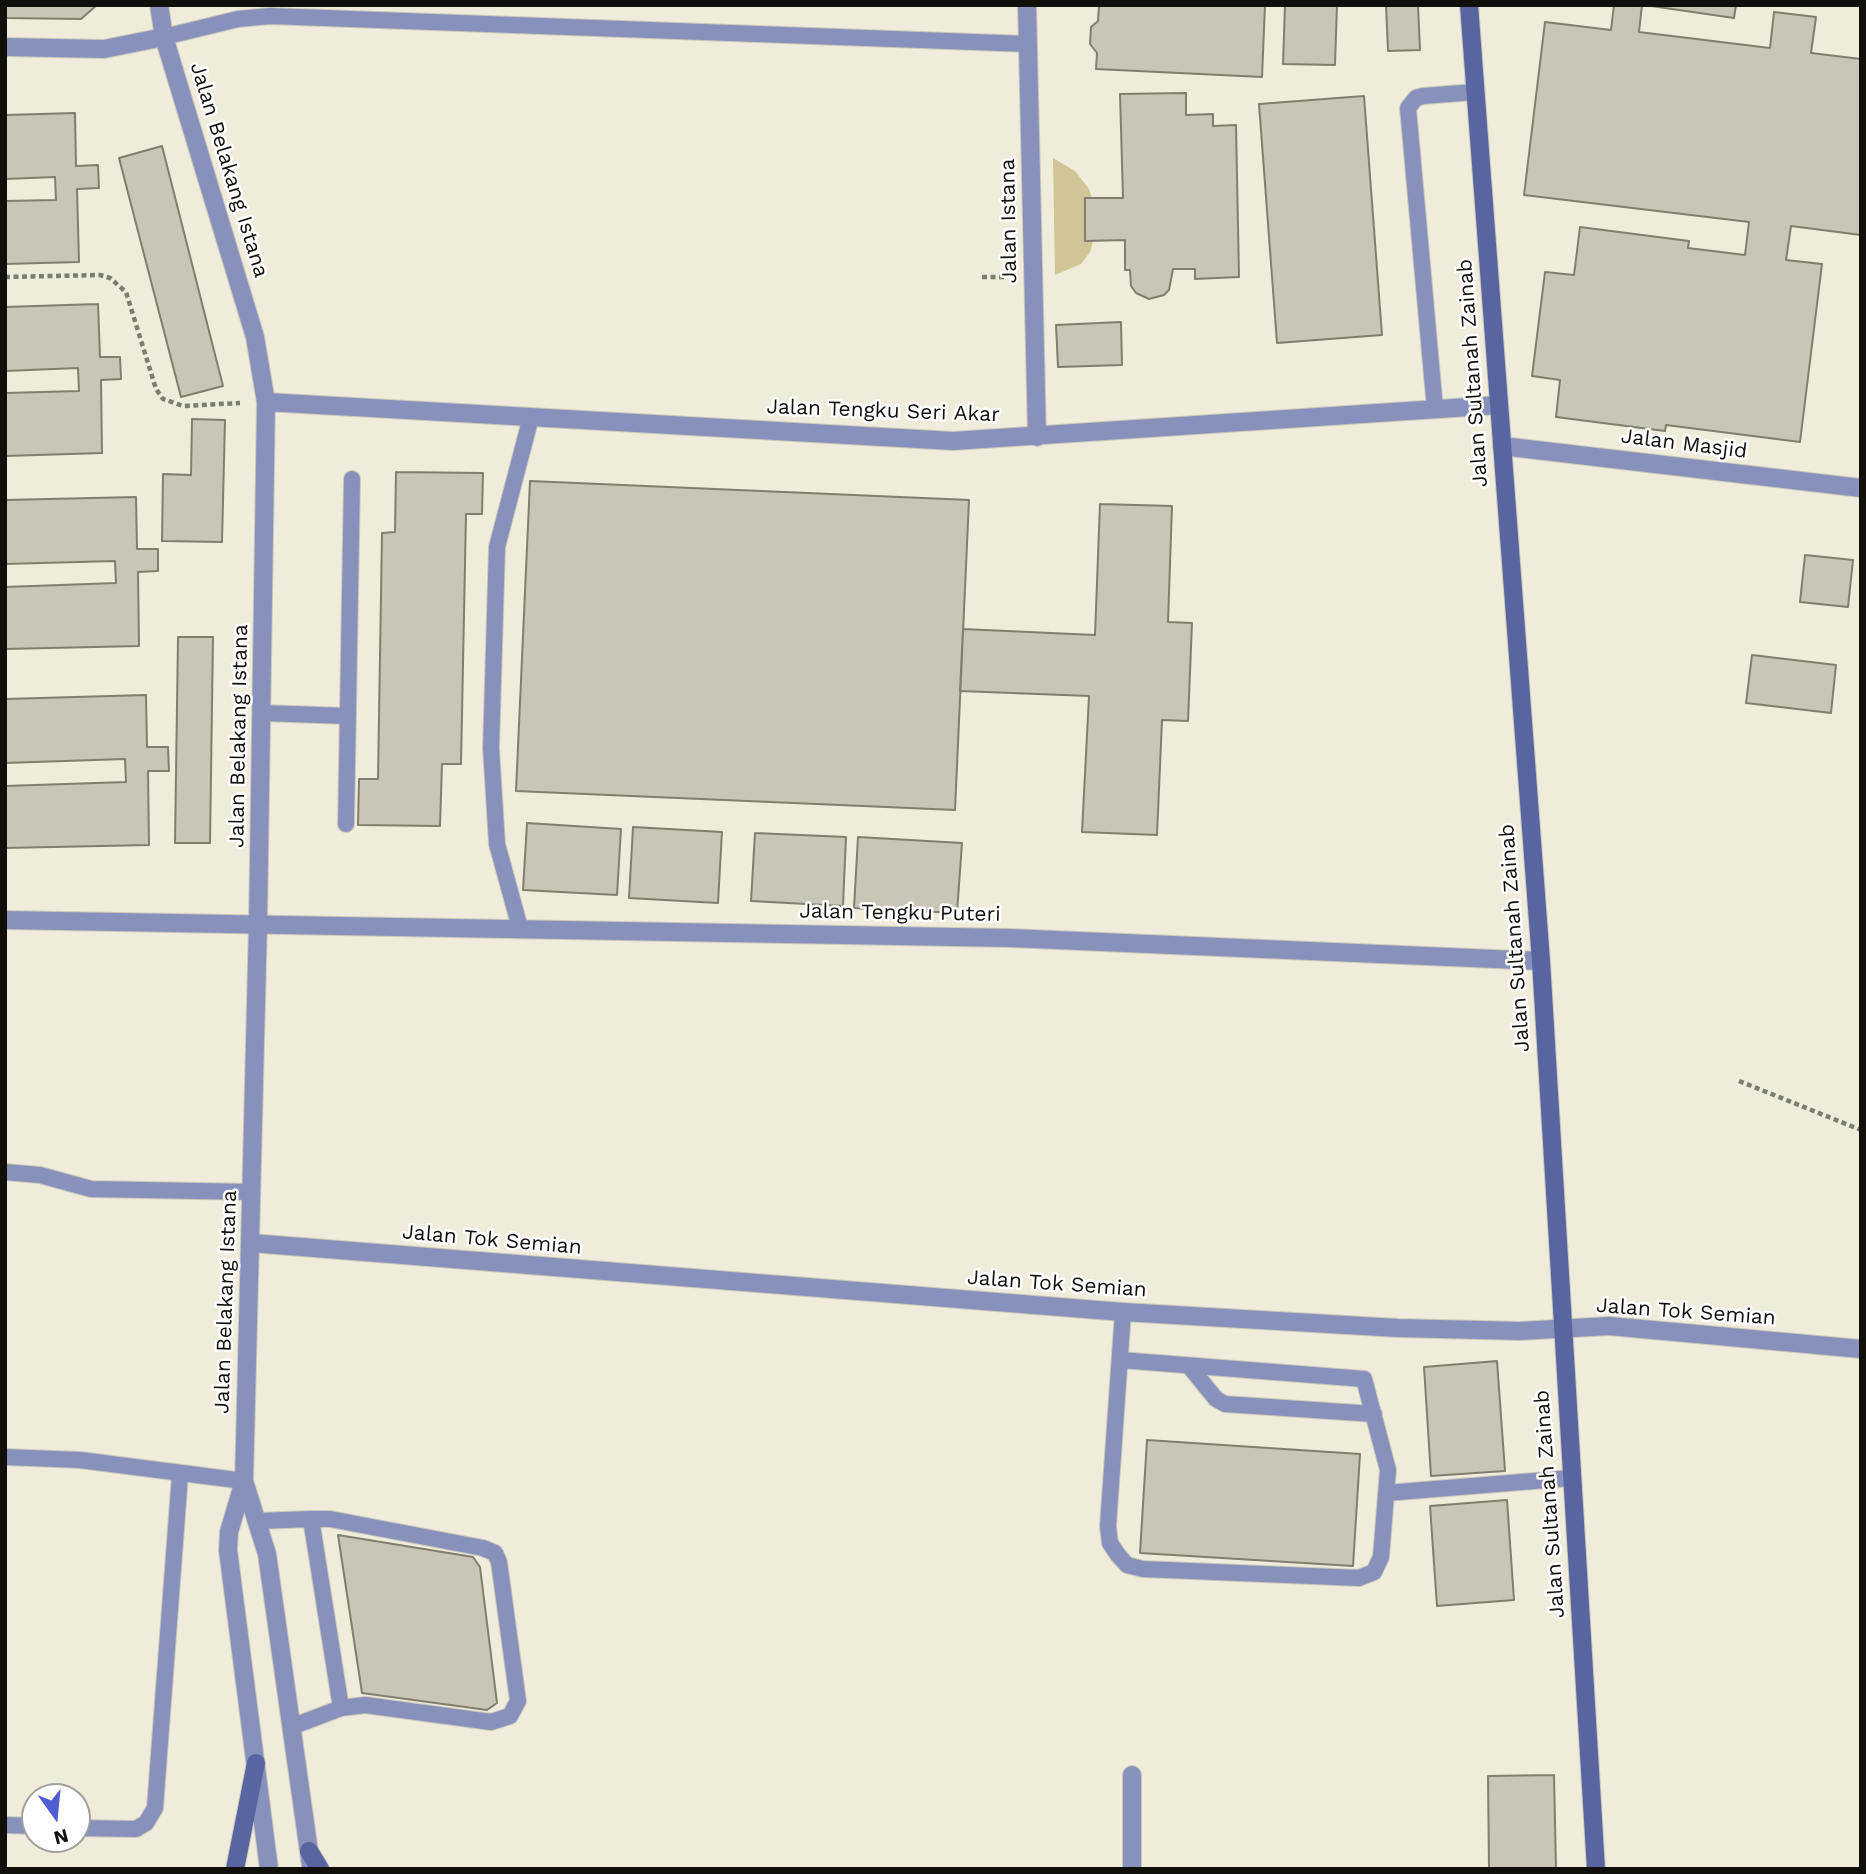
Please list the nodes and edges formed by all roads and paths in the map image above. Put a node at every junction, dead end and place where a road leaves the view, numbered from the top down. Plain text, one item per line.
1 (159, 5) edge
2 (1027, 5) edge
3 (1469, 5) edge
4 (164, 37) junction
5 (1028, 44) junction
6 (5, 47) edge
7 (1475, 92) junction
8 (5, 277) edge
9 (266, 402) junction
10 (1499, 405) junction
11 (1435, 409) junction
12 (531, 416) junction
13 (1037, 437) junction
14 (1502, 446) junction
15 (352, 479) dead end
16 (1861, 488) edge
17 (262, 713) junction
18 (348, 716) junction
19 (346, 824) dead end
20 (5, 920) edge
21 (258, 923) junction
22 (520, 928) junction
23 (1541, 961) junction
24 (1739, 1081) dead end
25 (1861, 1130) edge
26 (5, 1172) edge
27 (252, 1192) junction
28 (251, 1243) junction
29 (1123, 1312) junction
30 (1562, 1328) junction
31 (1861, 1349) edge
32 (1120, 1360) junction
33 (1189, 1366) junction
34 (1374, 1414) junction
35 (5, 1457) edge
36 (180, 1475) junction
37 (1571, 1479) junction
38 (244, 1481) junction
39 (1386, 1493) junction
40 (311, 1519) junction
41 (258, 1521) junction
42 (341, 1709) junction
43 (291, 1727) junction
44 (256, 1762) junction
45 (1132, 1775) dead end
46 (91, 1828) edge
47 (310, 1860) edge
48 (234, 1869) edge
49 (270, 1869) edge
50 (320, 1869) edge
51 (1132, 1869) edge
52 (1596, 1869) edge

1 - 4 street, Jalan Belakang Istana
2 - 5 street, Jalan Istana
3 - 7 main road, Jalan Sultanah Zainab
4 - 5 lane
4 - 6 street
4 - 9 street, Jalan Belakang Istana
5 - 13 street, Jalan Istana
7 - 10 main road, Jalan Sultanah Zainab
7 - 11 lane
8 - 9 path
9 - 12 street, Jalan Tengku Seri Akar
9 - 17 street, Jalan Belakang Istana
10 - 11 street, Jalan Tengku Seri Akar
10 - 14 main road, Jalan Sultanah Zainab
11 - 13 street, Jalan Tengku Seri Akar
12 - 13 street, Jalan Tengku Seri Akar
12 - 22 lane
14 - 16 street, Jalan Masjid
14 - 23 main road, Jalan Sultanah Zainab
15 - 18 lane
17 - 18 lane
17 - 21 street, Jalan Belakang Istana
18 - 19 lane
20 - 21 street, Jalan Tengku Puteri
21 - 22 street, Jalan Tengku Puteri
21 - 27 street, Jalan Belakang Istana
22 - 23 street, Jalan Tengku Puteri
23 - 30 main road, Jalan Sultanah Zainab
24 - 25 path
26 - 27 lane
27 - 28 street, Jalan Belakang Istana
28 - 29 street, Jalan Tok Semian
28 - 38 street, Jalan Belakang Istana
29 - 30 street, Jalan Tok Semian
29 - 32 lane
30 - 31 street, Jalan Tok Semian
30 - 37 main road, Jalan Sultanah Zainab
32 - 33 lane
32 - 39 lane
33 - 34 lane
33 - 34 lane
34 - 39 lane
35 - 36 lane
36 - 38 lane
36 - 46 lane
37 - 39 lane
37 - 52 main road, Jalan Sultanah Zainab
38 - 41 street, Jalan Belakang Istana
38 - 44 street, Jalan Belakang Istana
40 - 41 lane
40 - 42 lane
40 - 42 lane
41 - 43 street, Jalan Belakang Istana
42 - 43 lane
43 - 47 street, Jalan Belakang Istana
44 - 48 main road
44 - 49 street, Jalan Belakang Istana
45 - 51 street
47 - 50 main road

